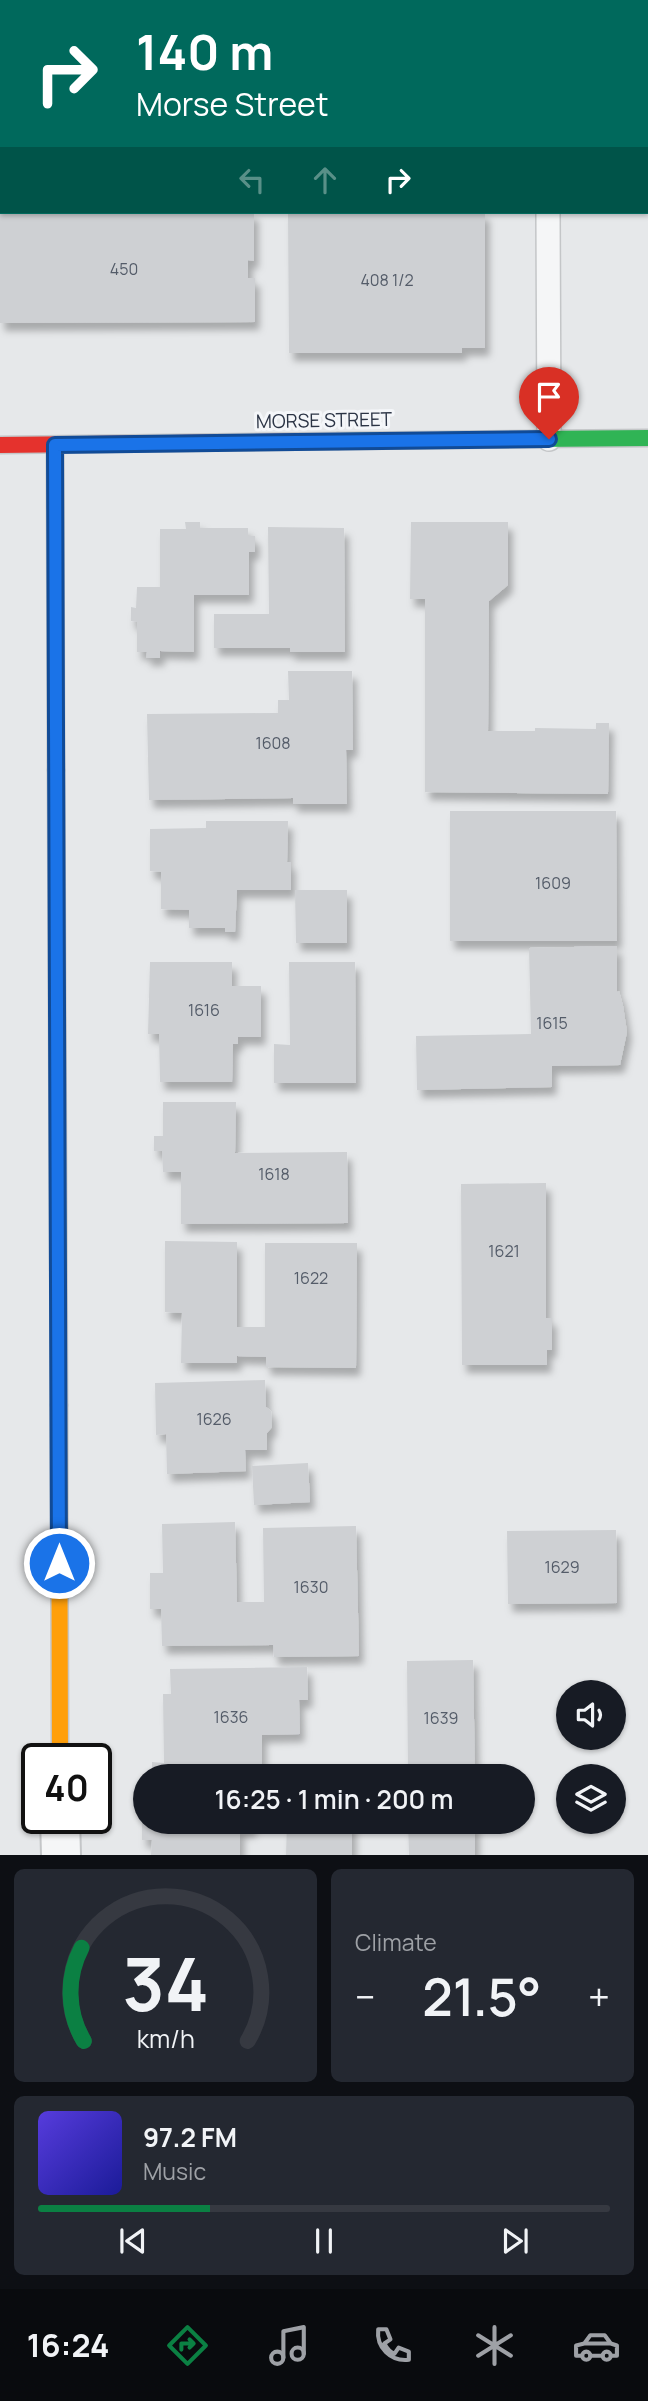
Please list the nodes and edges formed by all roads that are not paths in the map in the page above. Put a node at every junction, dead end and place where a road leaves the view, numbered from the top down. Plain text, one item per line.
1 (548, 214) edge
2 (549, 439) junction
3 (648, 439) edge
4 (0, 445) edge
5 (55, 445) junction
6 (60, 1743) edge
7 (60, 1834) edge
8 (61, 1855) edge

1 - 2 lane
2 - 3 street, MORSE STREET
2 - 5 street, MORSE STREET
4 - 5 street, MORSE STREET
5 - 6 street
7 - 8 street

